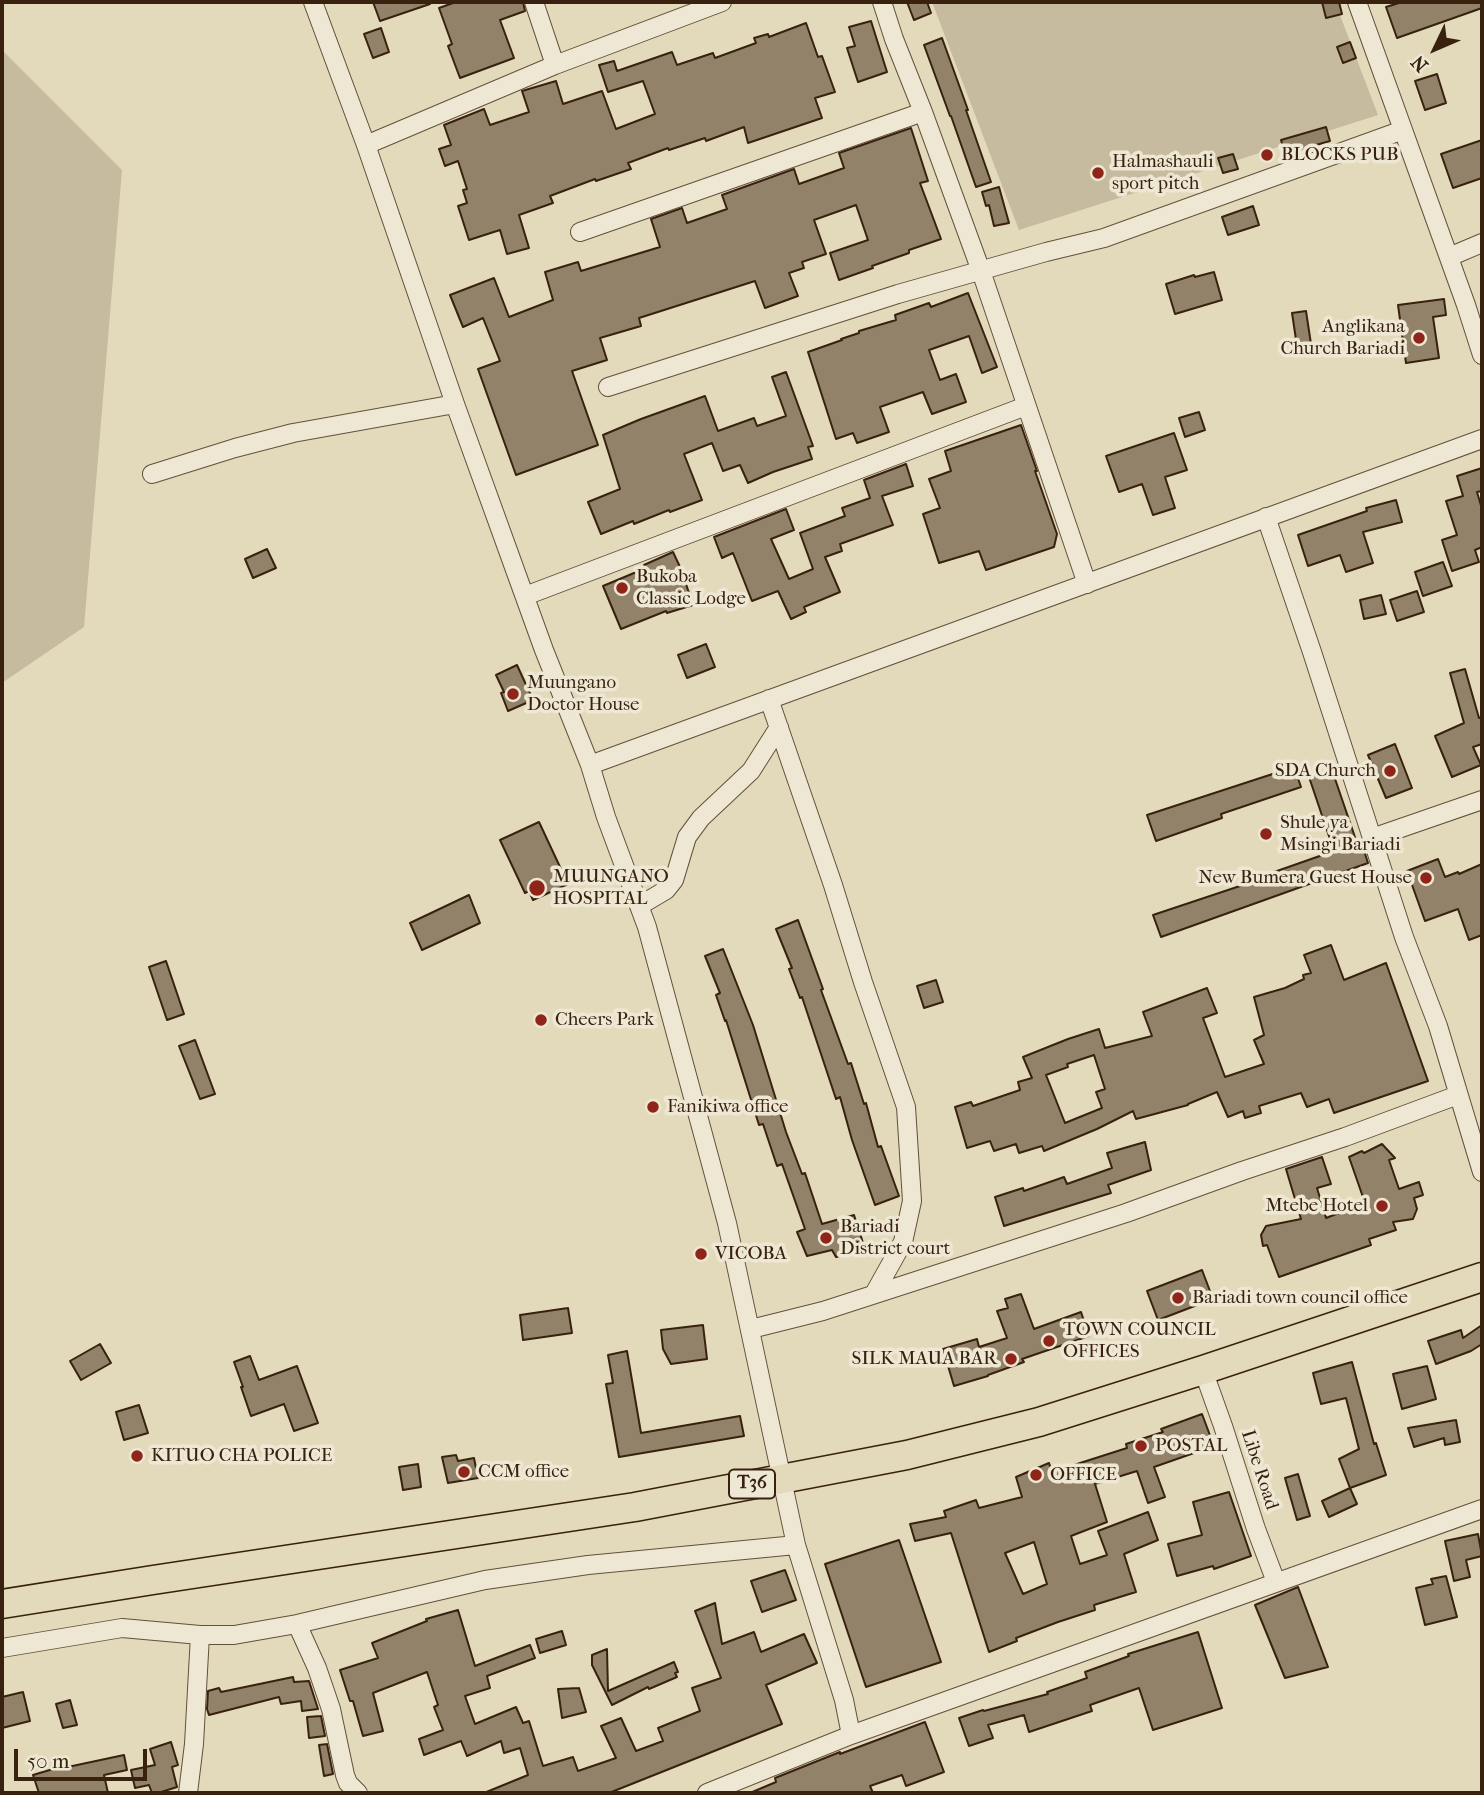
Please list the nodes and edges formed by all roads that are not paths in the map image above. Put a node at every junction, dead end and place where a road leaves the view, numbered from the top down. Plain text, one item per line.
1 (313, 2) edge
2 (534, 2) edge
3 (722, 2) edge
4 (882, 2) edge
5 (1357, 2) edge
6 (555, 65) junction
7 (923, 112) junction
8 (1403, 130) junction
9 (366, 145) junction
10 (580, 232) dead end
11 (1482, 243) edge
12 (1448, 257) junction
13 (981, 271) junction
14 (1482, 355) edge
15 (608, 387) dead end
16 (455, 404) junction
17 (1026, 406) junction
18 (1482, 439) edge
19 (152, 474) dead end
20 (1266, 517) junction
21 (1087, 583) junction
22 (525, 596) junction
23 (769, 699) junction
24 (779, 727) junction
25 (590, 765) junction
26 (1482, 800) edge
27 (1372, 838) junction
28 (639, 906) junction
29 (1458, 1095) junction
30 (1482, 1172) edge
31 (1482, 1277) edge
32 (874, 1294) junction
33 (751, 1329) junction
34 (1203, 1370) junction
35 (782, 1478) junction
36 (1482, 1509) edge
37 (796, 1545) junction
38 (1276, 1582) junction
39 (2, 1604) edge
40 (297, 1624) junction
41 (200, 1635) junction
42 (2, 1648) edge
43 (851, 1735) junction
44 (190, 1792) edge
45 (351, 1792) edge
46 (707, 1793) edge

1 - 9 street
2 - 6 street
3 - 6 street
4 - 7 street
5 - 8 street
6 - 9 street
7 - 10 street
7 - 13 street
8 - 12 street
8 - 13 street
9 - 16 street
11 - 12 street
12 - 14 street
13 - 15 street
13 - 17 street
16 - 19 street
16 - 22 street
17 - 21 street
17 - 22 street
18 - 20 street
20 - 21 street
20 - 27 street
21 - 23 street
22 - 25 street
23 - 24 street
23 - 25 street
24 - 28 street
24 - 32 street
25 - 28 street
26 - 27 street
27 - 29 street
28 - 33 street
29 - 30 street
29 - 32 street
31 - 34 highway, T36
32 - 33 street
33 - 35 street
34 - 35 highway, T36
34 - 38 street, Libe Road
35 - 37 street
35 - 39 highway, T36
36 - 38 street
37 - 40 street
37 - 43 street
38 - 43 street
40 - 41 street
40 - 45 street
41 - 42 street
41 - 44 street
43 - 46 street

